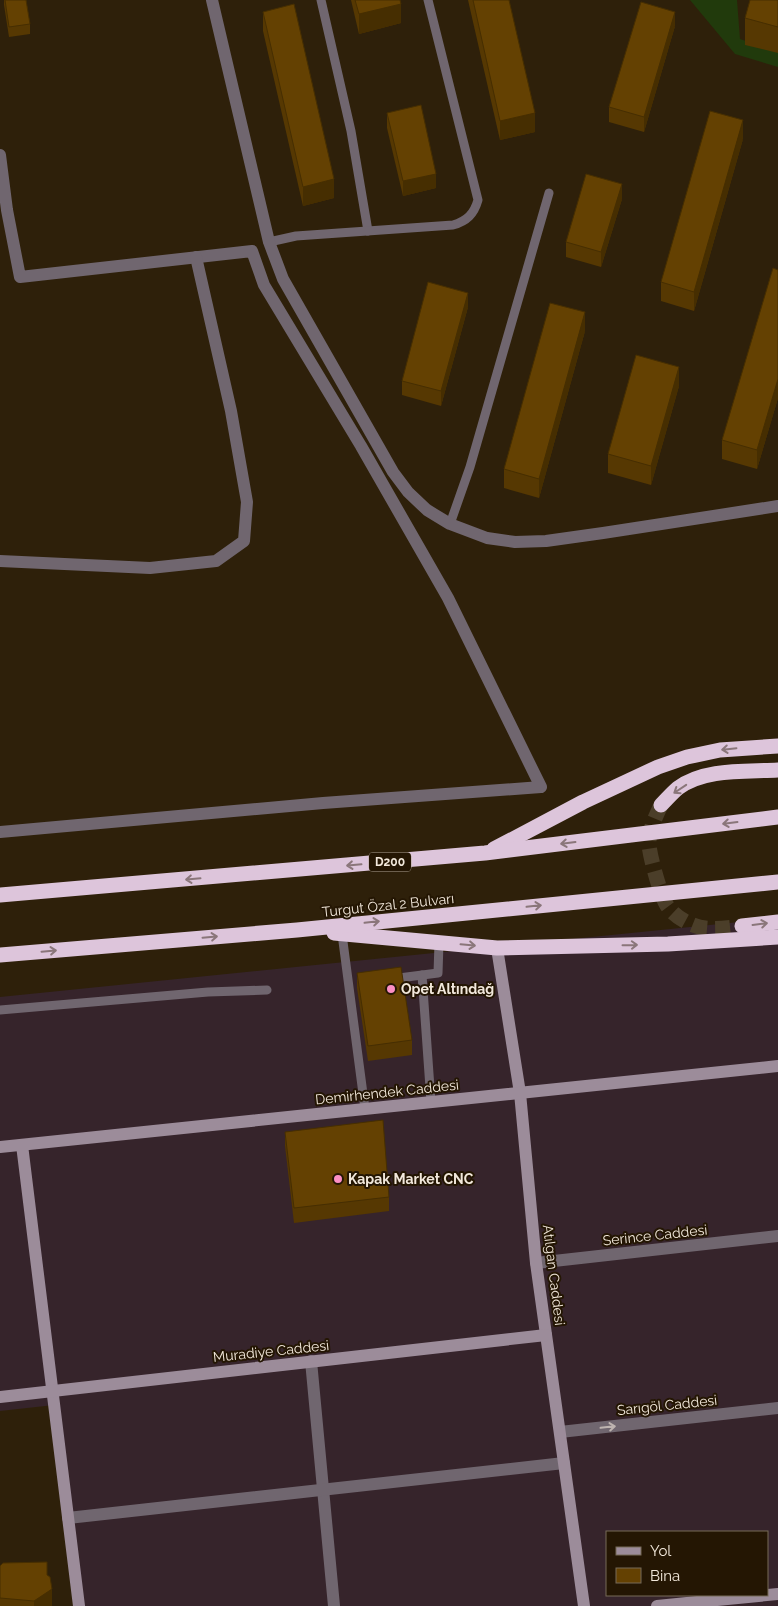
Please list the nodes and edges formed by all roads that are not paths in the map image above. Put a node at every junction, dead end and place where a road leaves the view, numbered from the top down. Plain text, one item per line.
1 (212, 0) edge
2 (321, 0) edge
3 (428, 0) edge
4 (0, 154) edge
5 (549, 193) dead end
6 (4, 210) edge
7 (368, 231) junction
8 (269, 242) junction
9 (196, 258) junction
10 (778, 506) edge
11 (450, 524) junction
12 (0, 561) edge
13 (778, 746) edge
14 (778, 770) edge
15 (661, 805) tunnel mouth
16 (778, 817) edge
17 (0, 832) edge
18 (485, 853) junction
19 (778, 882) edge
20 (0, 895) edge
21 (778, 922) edge
22 (742, 926) tunnel mouth
23 (297, 930) junction
24 (342, 934) junction
25 (778, 937) edge
26 (440, 943) junction
27 (497, 948) junction
28 (0, 955) edge
29 (422, 975) junction
30 (385, 980) edge
31 (267, 990) dead end
32 (0, 1010) edge
33 (778, 1066) edge
34 (520, 1093) junction
35 (431, 1102) junction
36 (365, 1109) junction
37 (22, 1145) junction
38 (0, 1147) edge
39 (778, 1236) edge
40 (536, 1263) junction
41 (546, 1335) junction
42 (311, 1361) junction
43 (52, 1390) junction
44 (0, 1397) edge
45 (778, 1408) edge
46 (560, 1432) junction
47 (564, 1464) junction
48 (323, 1490) junction
49 (68, 1518) junction
50 (758, 1596) edge
51 (78, 1606) edge
52 (334, 1606) edge
53 (584, 1606) edge
54 (657, 1606) edge

1 - 8 street
2 - 7 lane
3 - 7 lane
4 - 6 street
5 - 11 lane
6 - 9 street
7 - 8 lane
8 - 11 street
9 - 12 street
9 - 17 street
10 - 11 street
13 -> 18 highway
14 -> 15 highway
16 -> 18 highway, D200
18 -> 20 highway, D200
23 -> 19 highway, Turgut Özal 2 Bulvarı
22 -> 21 highway
23 - 24 highway
28 -> 23 highway, Turgut Özal 2 Bulvarı
24 - 26 highway
24 - 36 lane
27 -> 25 highway
26 -> 27 highway
26 - 29 lane
27 - 34 street, Atılgan Caddesi
29 - 30 lane
29 - 35 lane
31 - 32 lane
33 - 34 street, Demirhendek Caddesi
34 - 35 street, Demirhendek Caddesi
34 - 40 street, Atılgan Caddesi
35 - 36 street, Demirhendek Caddesi
36 - 37 street, Demirhendek Caddesi
37 - 38 street, Demirhendek Caddesi
37 - 43 street
39 - 40 street, Serince Caddesi
40 - 41 street, Atılgan Caddesi
41 - 42 street, Muradiye Caddesi
41 - 46 street, Atılgan Caddesi
42 - 43 street, Muradiye Caddesi
42 - 48 street
43 - 44 street, Muradiye Caddesi
43 - 49 street
46 -> 45 street, Sarıgöl Caddesi
46 - 47 street, Atılgan Caddesi
47 - 48 street
47 - 53 street, Atılgan Caddesi
48 - 49 street
48 - 52 street
49 - 51 street
50 - 54 street

